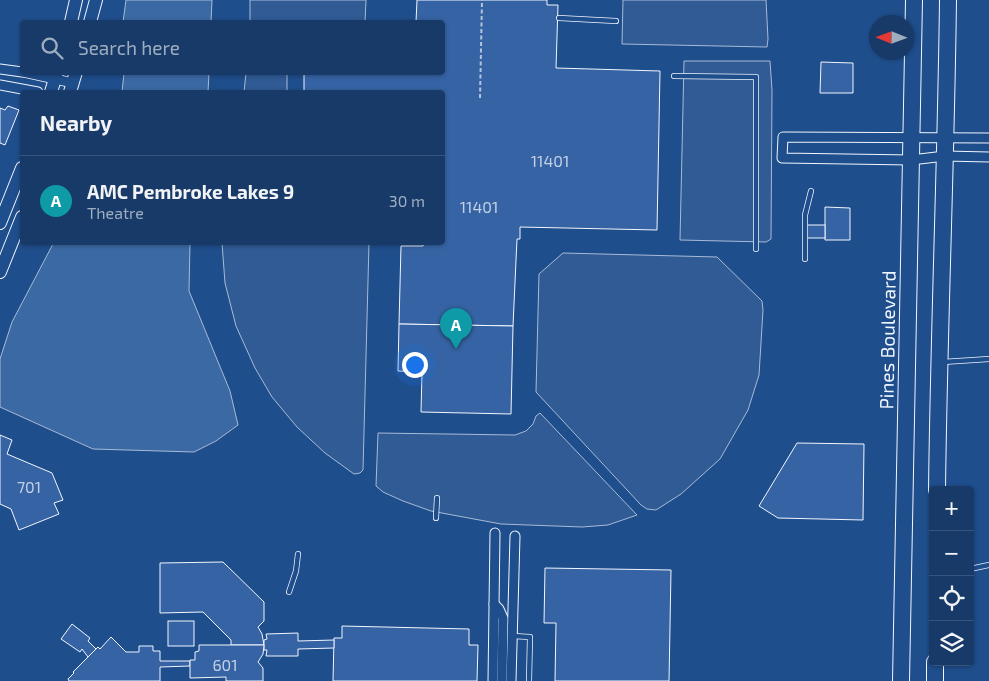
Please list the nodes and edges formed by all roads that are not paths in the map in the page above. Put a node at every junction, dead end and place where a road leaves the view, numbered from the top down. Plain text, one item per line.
1 (76, 0) edge
2 (96, 0) edge
3 (914, 0) edge
4 (948, 0) edge
5 (560, 18) dead end
6 (71, 20) edge
7 (91, 20) edge
8 (616, 21) dead end
9 (0, 68) edge
10 (20, 71) edge
11 (57, 75) edge
12 (674, 76) dead end
13 (73, 83) edge
14 (0, 85) edge
15 (27, 90) edge
16 (52, 90) edge
17 (911, 138) junction
18 (946, 138) junction
19 (989, 138) edge
20 (945, 156) junction
21 (989, 156) edge
22 (911, 160) junction
23 (20, 173) edge
24 (811, 190) dead end
25 (20, 222) edge
26 (0, 223) edge
27 (756, 249) dead end
28 (806, 259) dead end
29 (0, 272) edge
30 (989, 359) edge
31 (939, 362) junction
32 (937, 486) edge
33 (437, 498) dead end
34 (436, 518) dead end
35 (495, 533) dead end
36 (514, 536) dead end
37 (298, 554) dead end
38 (989, 564) edge
39 (974, 568) edge
40 (289, 592) dead end
41 (494, 604) junction
42 (493, 632) junction
43 (512, 636) junction
44 (502, 638) junction
45 (935, 666) edge
46 (493, 681) edge
47 (502, 681) edge
48 (511, 681) edge
49 (529, 681) edge
50 (901, 681) edge
51 (935, 681) edge

1 - 6 street
2 - 7 street
3 - 17 highway, Pines Boulevard
4 - 18 highway
5 - 8 lane
9 - 10 street
11 - 13 street
11 - 16 street
12 - 27 lane
14 - 15 street
17 - 18 street
17 - 22 highway, Pines Boulevard
17 - 22 street
18 - 19 street
18 - 20 highway
20 - 21 street
20 - 22 street
20 - 31 highway
22 - 50 highway, Pines Boulevard
23 - 26 street
24 - 28 lane
25 - 29 street
30 - 31 lane
31 - 32 highway
33 - 34 lane
35 - 41 street
36 - 43 street
37 - 40 lane
38 - 39 lane
41 - 42 street
41 - 44 street
42 - 44 street
42 - 46 street
43 - 48 street
43 - 49 lane
44 - 47 street
45 - 51 highway

